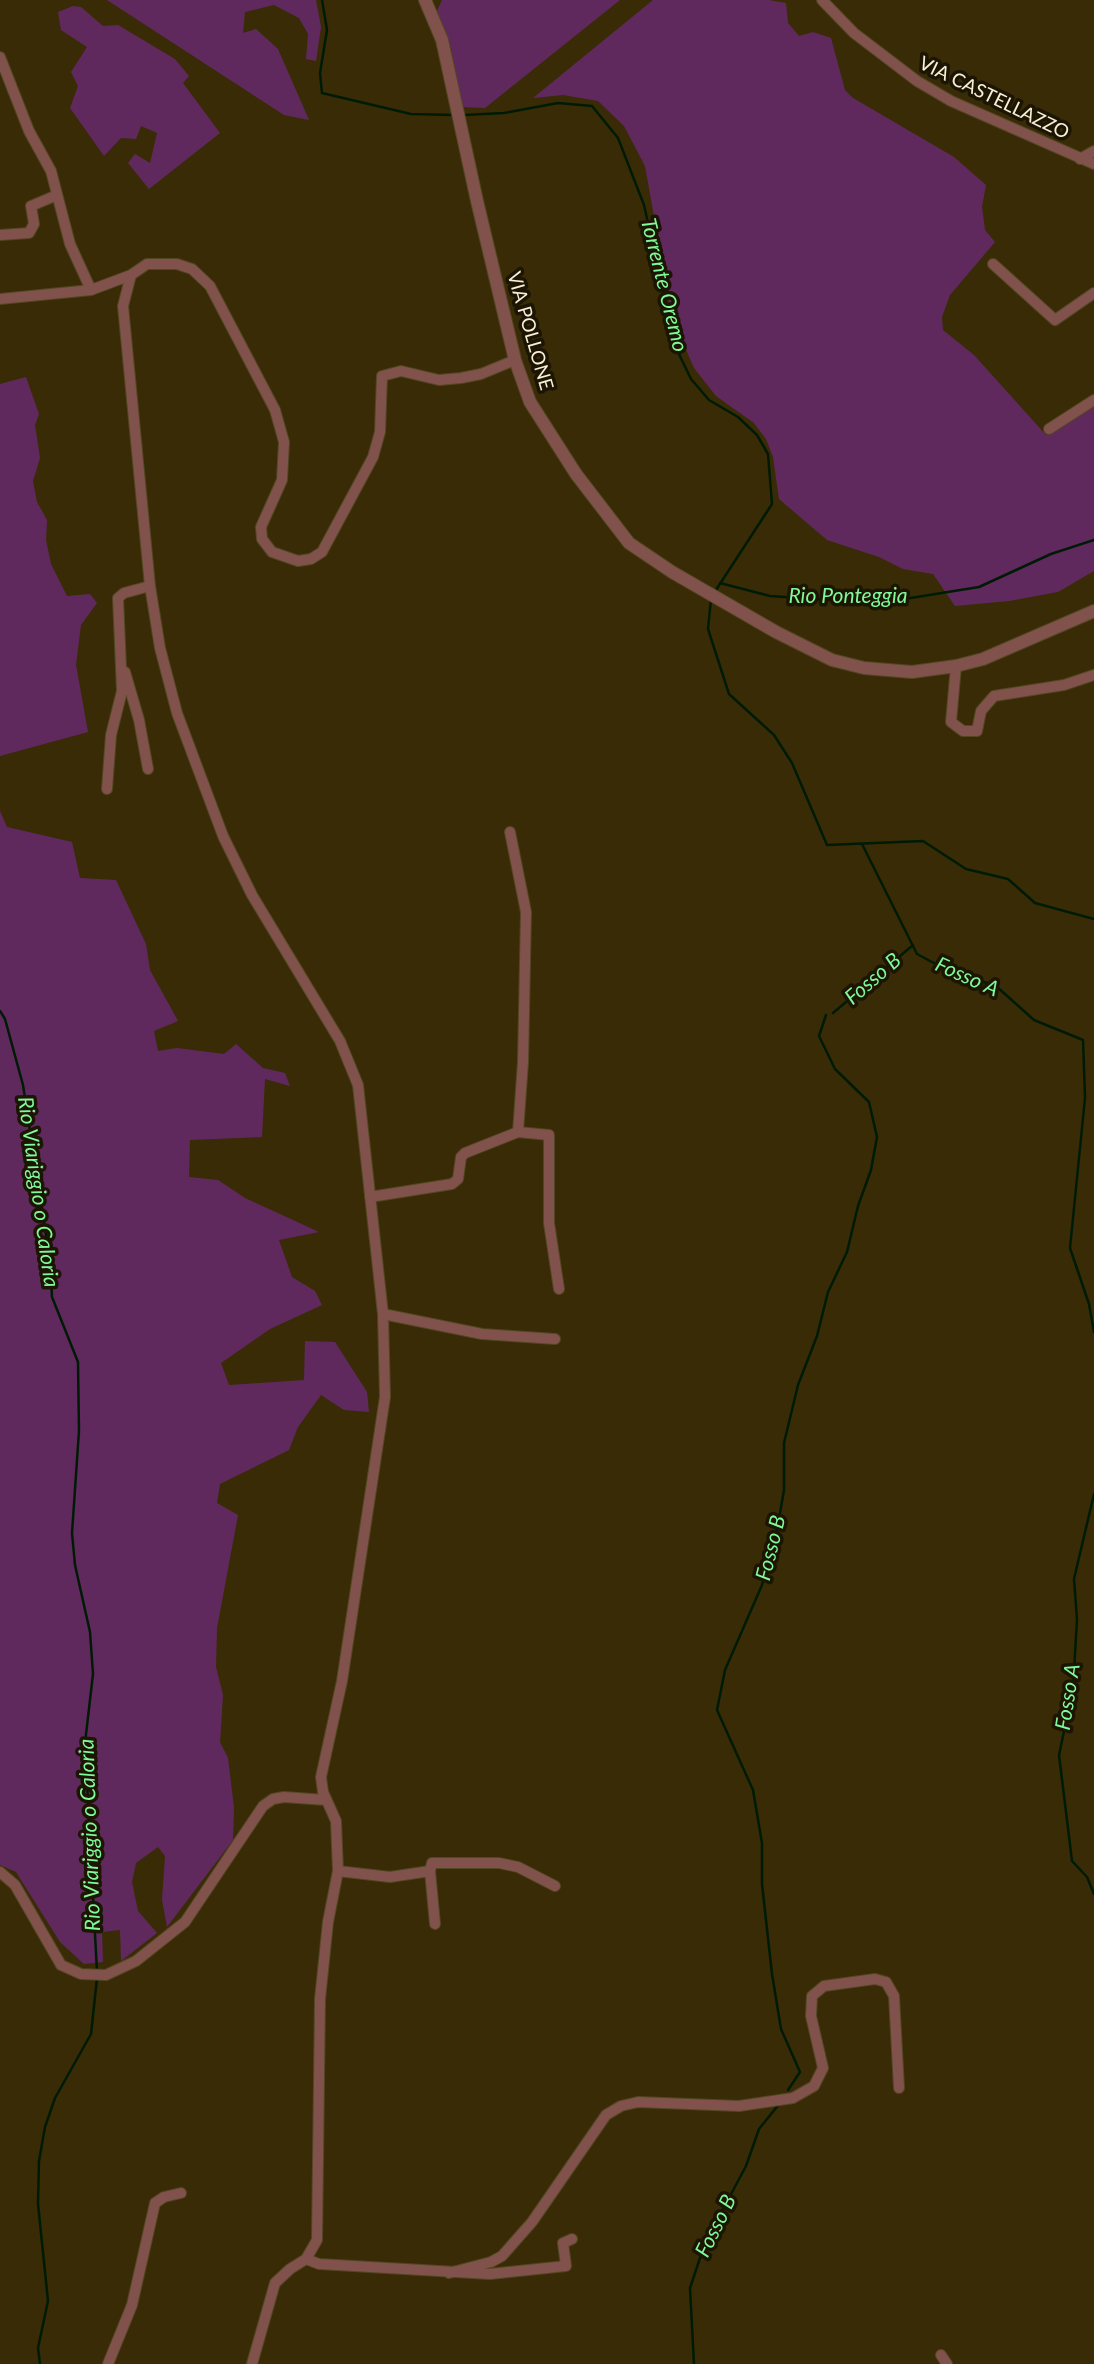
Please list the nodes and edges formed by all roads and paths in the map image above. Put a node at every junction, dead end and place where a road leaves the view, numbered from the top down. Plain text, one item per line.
1 (425, 0) edge
2 (822, 0) edge
3 (0, 57) edge
4 (1094, 151) edge
5 (1080, 159) junction
6 (1094, 164) edge
7 (57, 195) junction
8 (0, 235) edge
9 (993, 264) dead end
10 (131, 275) junction
11 (91, 290) junction
12 (1094, 293) edge
13 (0, 299) edge
14 (515, 360) junction
15 (1094, 400) edge
16 (1049, 429) dead end
17 (150, 586) junction
18 (1094, 611) edge
19 (956, 666) junction
20 (123, 669) junction
21 (1094, 675) edge
22 (148, 769) dead end
23 (107, 789) dead end
24 (510, 832) dead end
25 (518, 1132) junction
26 (370, 1197) junction
27 (559, 1289) dead end
28 (383, 1314) junction
29 (555, 1339) dead end
30 (326, 1800) junction
31 (338, 1871) junction
32 (430, 1871) junction
33 (0, 1872) edge
34 (555, 1886) dead end
35 (435, 1924) dead end
36 (899, 2088) dead end
37 (181, 2193) dead end
38 (572, 2239) dead end
39 (306, 2259) junction
40 (449, 2273) junction
41 (108, 2364) edge
42 (252, 2364) edge

1 - 14 street, VIA POLLONE
2 - 5 street, VIA CASTELLAZZO
3 - 7 street
4 - 5 street
5 - 6 street, VIA CASTELLAZZO
7 - 8 street
7 - 11 street
9 - 12 street
10 - 11 street
10 - 14 street
10 - 17 street
11 - 13 street
14 - 19 street, VIA POLLONE
15 - 16 street
17 - 20 street
17 - 26 street
18 - 19 street, VIA POLLONE
19 - 21 street
20 - 22 street
20 - 23 street
24 - 25 street
25 - 26 street
25 - 27 street
26 - 28 street
28 - 29 street
28 - 30 street
30 - 31 street
30 - 33 street
31 - 32 street
31 - 39 street
32 - 34 street
32 - 35 street
36 - 40 street
37 - 41 street
38 - 40 street
39 - 40 street
39 - 42 street

